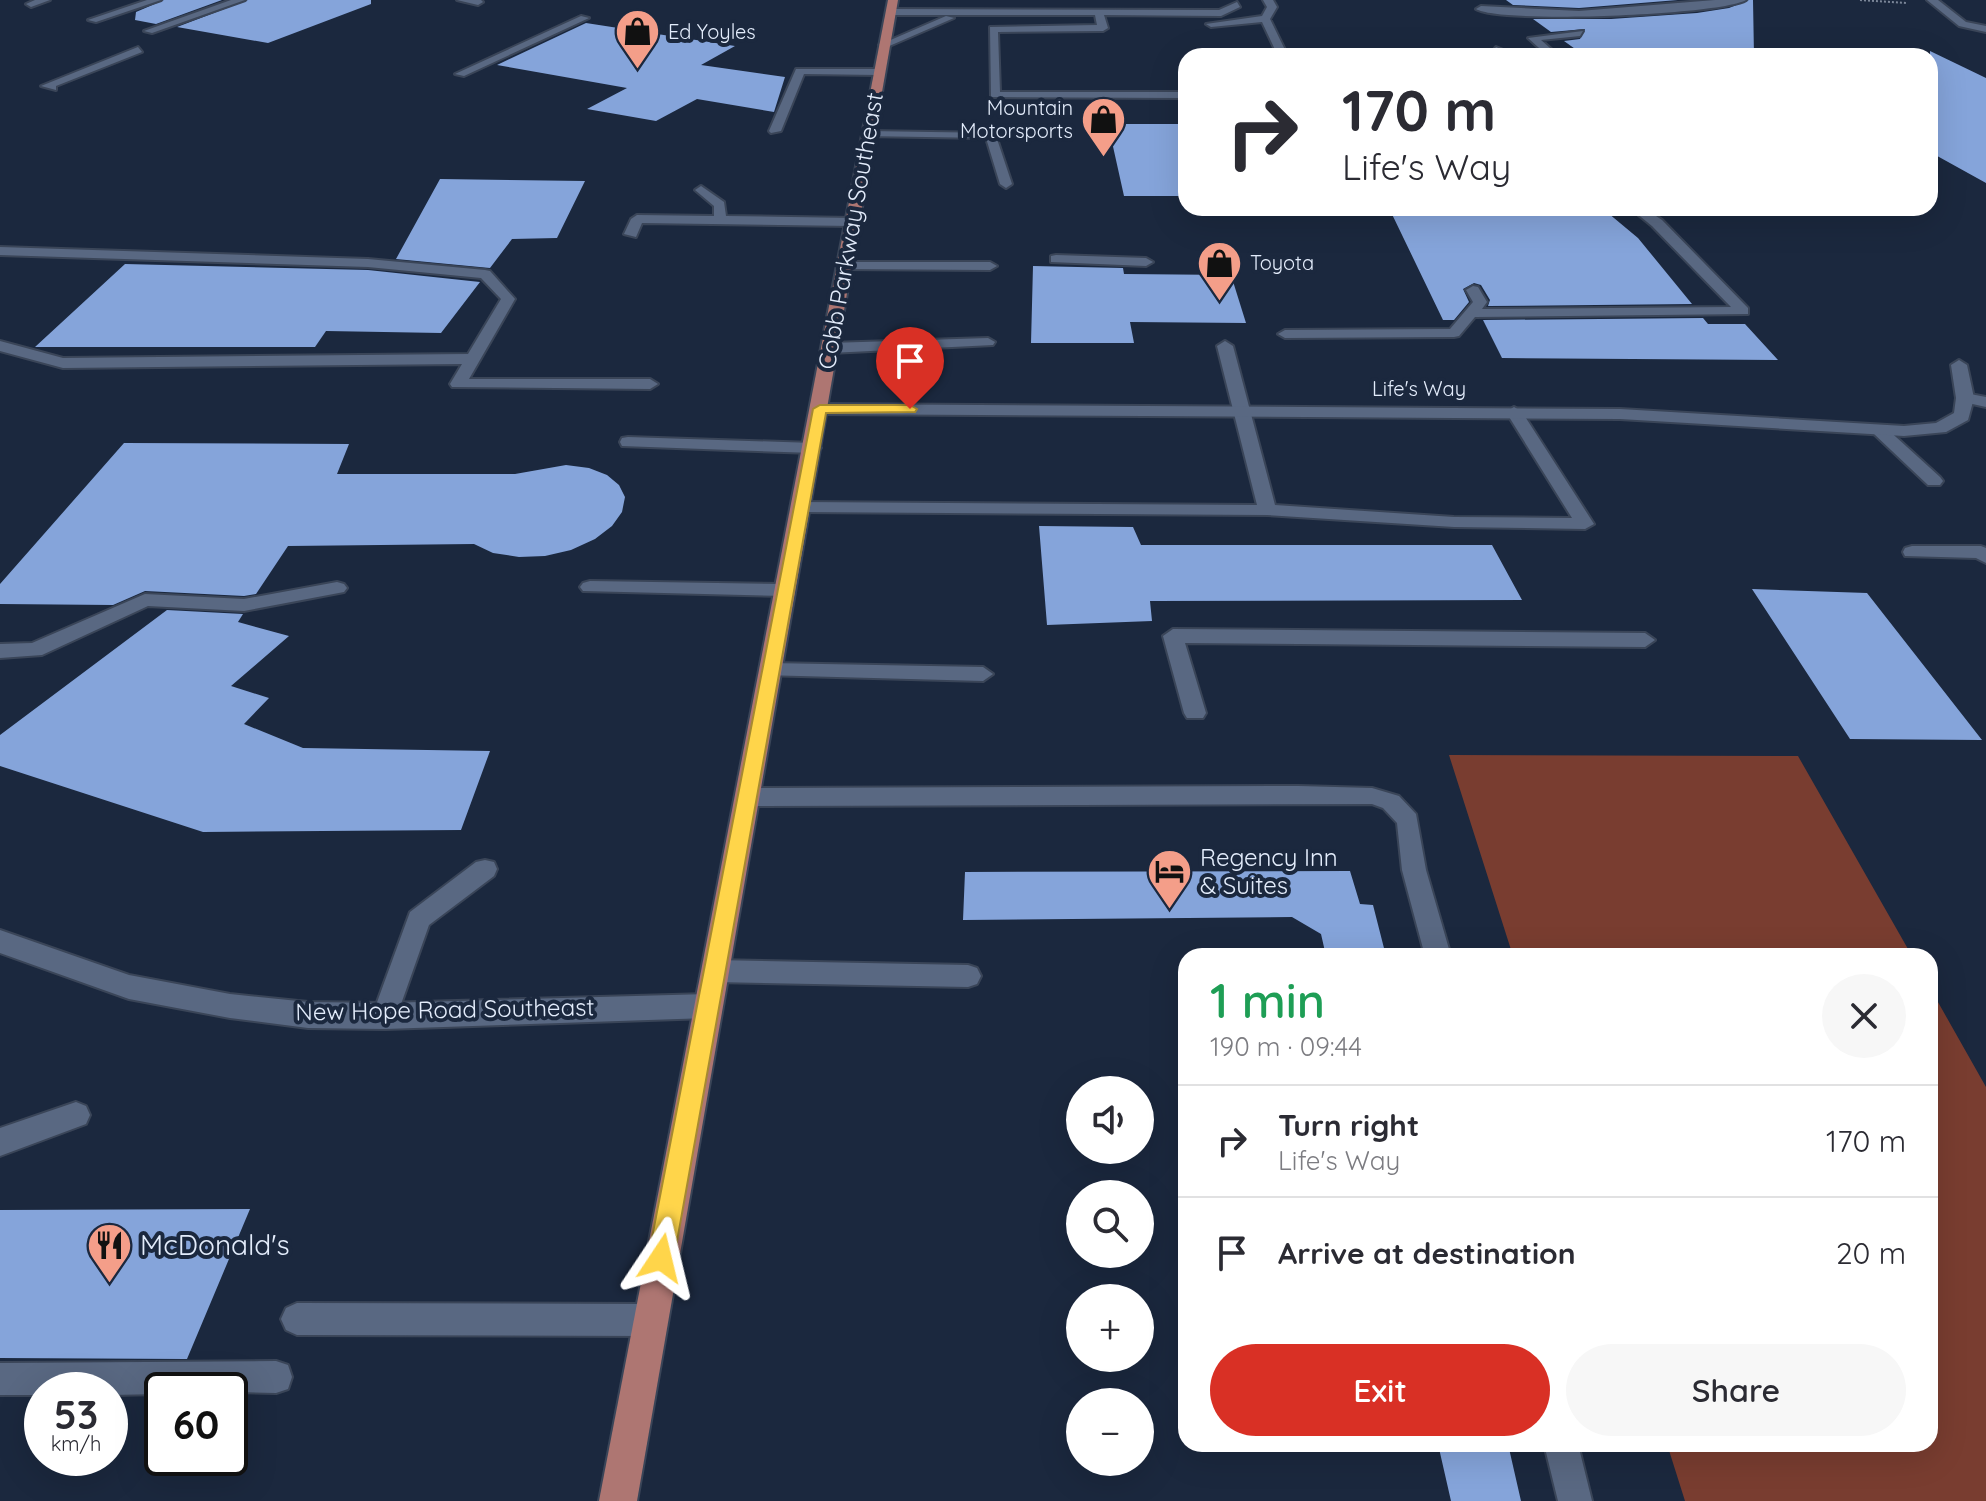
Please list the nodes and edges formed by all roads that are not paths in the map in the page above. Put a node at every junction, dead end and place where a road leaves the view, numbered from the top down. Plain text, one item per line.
1 (45, 0) edge
2 (126, 0) edge
3 (156, 0) edge
4 (240, 0) edge
5 (462, 0) edge
6 (1045, 0) edge
7 (1174, 0) edge
8 (1268, 0) edge
9 (1741, 0) edge
10 (1932, 0) edge
11 (478, 2) edge
12 (31, 4) dead end
13 (1237, 5) dead end
14 (892, 6) edge
15 (1481, 9) dead end
16 (968, 13) junction
17 (1045, 13) junction
18 (1184, 13) junction
19 (1099, 14) junction
20 (1152, 14) junction
21 (584, 18) dead end
22 (1265, 19) junction
23 (1986, 29) edge
24 (149, 31) dead end
25 (1580, 33) dead end
26 (884, 45) junction
27 (1279, 48) edge
28 (1545, 48) edge
29 (138, 50) dead end
30 (879, 72) junction
31 (460, 74) dead end
32 (52, 88) dead end
33 (1178, 95) edge
34 (775, 131) dead end
35 (868, 134) junction
36 (1006, 184) dead end
37 (701, 190) dead end
38 (1647, 216) edge
39 (714, 220) junction
40 (852, 222) junction
41 (631, 234) dead end
42 (702, 234) dead end
43 (0, 251) edge
44 (1056, 259) dead end
45 (1146, 262) dead end
46 (844, 266) junction
47 (990, 266) dead end
48 (1473, 290) dead end
49 (1471, 313) junction
50 (1285, 334) dead end
51 (988, 342) dead end
52 (0, 346) edge
53 (1225, 346) dead end
54 (830, 348) junction
55 (473, 359) junction
56 (1959, 365) dead end
57 (650, 384) dead end
58 (1965, 398) junction
59 (1986, 402) edge
60 (820, 409) junction
61 (1242, 410) junction
62 (1514, 412) junction
63 (1879, 430) junction
64 (628, 442) dead end
65 (813, 448) junction
66 (1934, 481) dead end
67 (800, 507) junction
68 (1267, 510) junction
69 (1912, 552) dead end
70 (1986, 557) edge
71 (590, 587) dead end
72 (337, 588) dead end
73 (785, 590) junction
74 (1645, 640) dead end
75 (0, 651) edge
76 (770, 670) junction
77 (983, 674) dead end
78 (1195, 713) dead end
79 (747, 797) junction
80 (485, 869) dead end
81 (0, 941) edge
82 (1436, 948) edge
83 (715, 971) junction
84 (968, 976) dead end
85 (708, 1006) junction
86 (385, 1016) junction
87 (76, 1115) dead end
88 (1, 1141) edge
89 (297, 1319) dead end
90 (649, 1320) junction
91 (276, 1377) dead end
92 (0, 1379) edge
93 (1563, 1452) edge
94 (618, 1501) edge
95 (1575, 1501) edge

1 - 12 lane
2 - 3 lane
4 - 24 lane
5 - 11 lane
6 - 17 lane
7 - 18 lane
8 - 22 lane
9 - 15 street
10 - 23 street
13 - 18 lane
14 - 16 lane
14 - 26 main road, Cobb Parkway Southeast
16 - 17 lane
16 - 26 lane
17 - 19 lane
18 - 20 lane
19 - 20 lane
19 - 33 lane
20 - 22 lane
21 - 31 lane
22 - 27 lane
25 - 28 lane
26 - 30 main road, Cobb Parkway Southeast
29 - 32 lane
30 - 34 lane
30 - 35 main road, Cobb Parkway Southeast
35 - 36 lane
35 - 40 main road, Cobb Parkway Southeast
37 - 39 lane
38 - 49 lane
39 - 40 lane
39 - 41 lane
39 - 42 lane
40 - 46 main road, Cobb Parkway Southeast
43 - 55 lane
44 - 45 lane
46 - 47 lane
46 - 54 main road, Cobb Parkway Southeast
48 - 49 lane
49 - 50 lane
51 - 54 lane
52 - 55 lane
53 - 61 lane
54 - 60 main road, Cobb Parkway Southeast
55 - 57 lane
56 - 58 street
58 - 59 lane
58 - 63 street, Life's Way
60 - 61 street, Life's Way
60 - 65 main road, Cobb Parkway Southeast
61 - 62 street, Life's Way
61 - 68 lane
62 - 63 street, Life's Way
62 - 68 lane
63 - 66 lane
64 - 65 lane
65 - 67 main road, Cobb Parkway Southeast
67 - 68 lane
67 - 73 main road, Cobb Parkway Southeast
69 - 70 lane
71 - 73 lane
72 - 75 lane
73 - 76 main road, Cobb Parkway Southeast
74 - 78 lane
76 - 77 lane
76 - 79 main road, Cobb Parkway Southeast
79 - 82 lane
79 - 83 main road, Cobb Parkway Southeast
80 - 86 lane
81 - 86 street, New Hope Road Southeast
83 - 84 lane
83 - 85 main road, Cobb Parkway Southeast
85 - 86 street, New Hope Road Southeast
85 - 90 main road, Cobb Parkway Southeast
87 - 88 lane
89 - 90 lane
90 - 94 main road, Cobb Parkway Southeast
91 - 92 lane
93 - 95 lane

